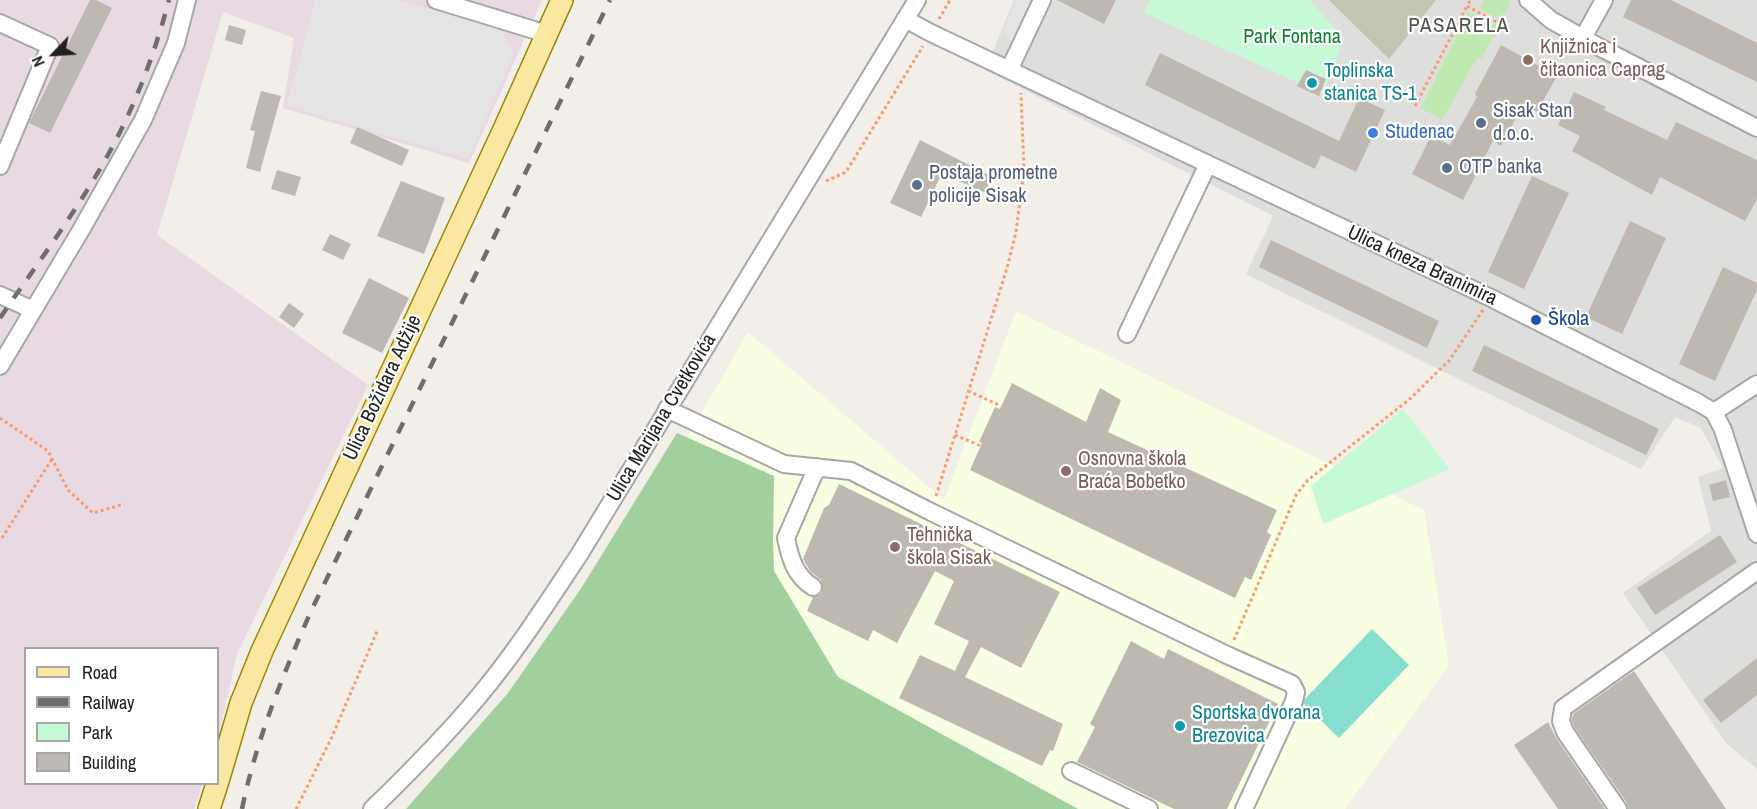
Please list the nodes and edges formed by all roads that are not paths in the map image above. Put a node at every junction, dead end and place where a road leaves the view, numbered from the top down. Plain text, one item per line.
1 (187, 0) edge
2 (436, 0) edge
3 (562, 0) edge
4 (916, 0) edge
5 (1042, 0) edge
6 (1528, 0) edge
7 (1604, 0) edge
8 (905, 19) junction
9 (0, 23) edge
10 (548, 34) junction
11 (1582, 38) junction
12 (1016, 73) junction
13 (1757, 128) edge
14 (1208, 164) junction
15 (0, 166) edge
16 (0, 295) edge
17 (33, 310) junction
18 (1127, 334) dead end
19 (0, 366) edge
20 (1757, 384) edge
21 (667, 409) junction
22 (1714, 412) junction
23 (817, 467) junction
24 (1757, 534) edge
25 (1757, 571) edge
26 (813, 587) dead end
27 (1071, 771) dead end
28 (219, 775) edge
29 (216, 785) edge
30 (209, 809) edge
31 (372, 809) edge
32 (1149, 809) edge
33 (1244, 809) edge
34 (1618, 809) edge

1 - 17 street
2 - 10 street
3 - 10 main road, Ulica Božidara Adžije
4 - 8 street, Ulica Marijana Cvetkovića
5 - 12 street
6 - 11 street
7 - 11 street
8 - 12 street, Ulica kneza Branimira
8 - 21 street, Ulica Marijana Cvetkovića
9 - 15 street
10 - 28 main road, Ulica Božidara Adžije
11 - 13 street
12 - 14 street, Ulica kneza Branimira
14 - 18 street
14 - 22 street, Ulica kneza Branimira
16 - 17 street
17 - 19 street
20 - 22 street
21 - 23 street
21 - 31 street, Ulica Marijana Cvetkovića
22 - 24 street
23 - 26 street
23 - 33 street
25 - 34 street
27 - 32 street
29 - 30 main road, Ulica Božidara Adžije

